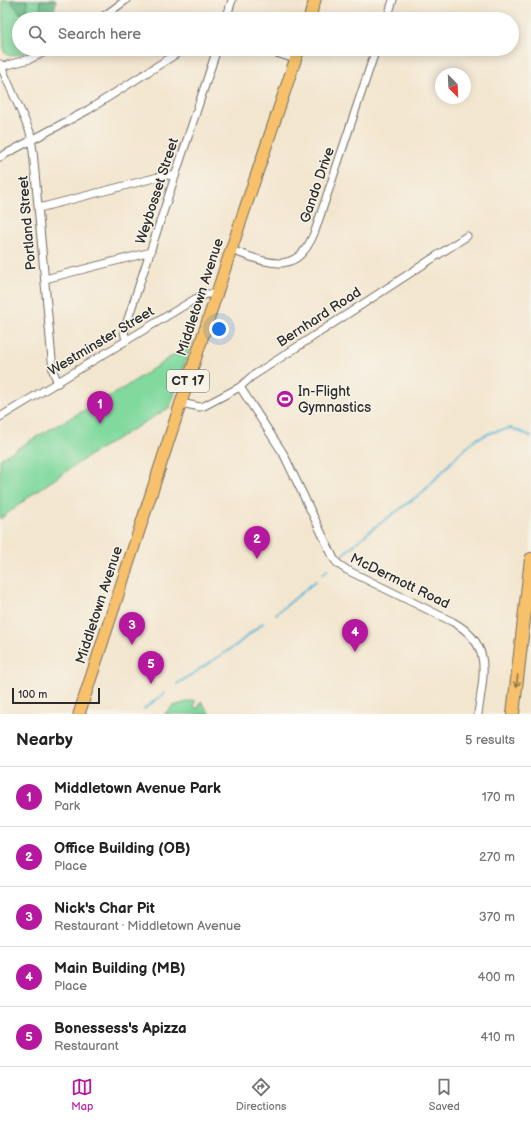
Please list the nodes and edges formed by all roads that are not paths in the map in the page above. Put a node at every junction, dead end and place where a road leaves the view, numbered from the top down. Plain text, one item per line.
1 (126, 0) edge
2 (232, 0) edge
3 (315, 0) edge
4 (393, 0) edge
5 (110, 12) edge
6 (228, 12) edge
7 (311, 12) edge
8 (389, 12) edge
9 (36, 56) edge
10 (173, 56) edge
11 (215, 56) edge
12 (296, 56) edge
13 (374, 56) edge
14 (0, 66) edge
15 (31, 139) junction
16 (0, 158) edge
17 (175, 176) junction
18 (39, 208) junction
19 (467, 236) dead end
20 (231, 250) junction
21 (151, 252) junction
22 (45, 279) junction
23 (217, 294) junction
24 (126, 341) junction
25 (58, 383) junction
26 (240, 387) junction
27 (181, 403) junction
28 (0, 417) edge
29 (531, 559) edge
30 (79, 714) edge
31 (478, 714) edge
32 (513, 714) edge

1 - 5 street
2 - 6 street
3 - 7 main road
4 - 8 street
9 - 14 street
10 - 15 street
11 - 17 street, Weybosset Street
12 - 20 main road, Middletown Avenue / CT 17
13 - 20 street, Gando Drive
14 - 15 street, Portland Street
15 - 16 street
15 - 18 street, Portland Street
17 - 18 street
17 - 21 street, Weybosset Street
18 - 22 street, Portland Street
19 - 26 street, Bernhard Road
20 - 23 main road, Middletown Avenue / CT 17
21 - 22 street
21 - 24 street, Weybosset Street
22 - 25 street, Portland Street
23 - 24 street, Westminster Street
23 - 27 main road, Middletown Avenue / CT 17
24 - 25 street, Westminster Street
25 - 28 street, Westminster Street
26 - 27 street, Bernhard Road
26 - 31 street, McDermott Road
27 - 30 main road, Middletown Avenue / CT 17
29 -> 32 highway

